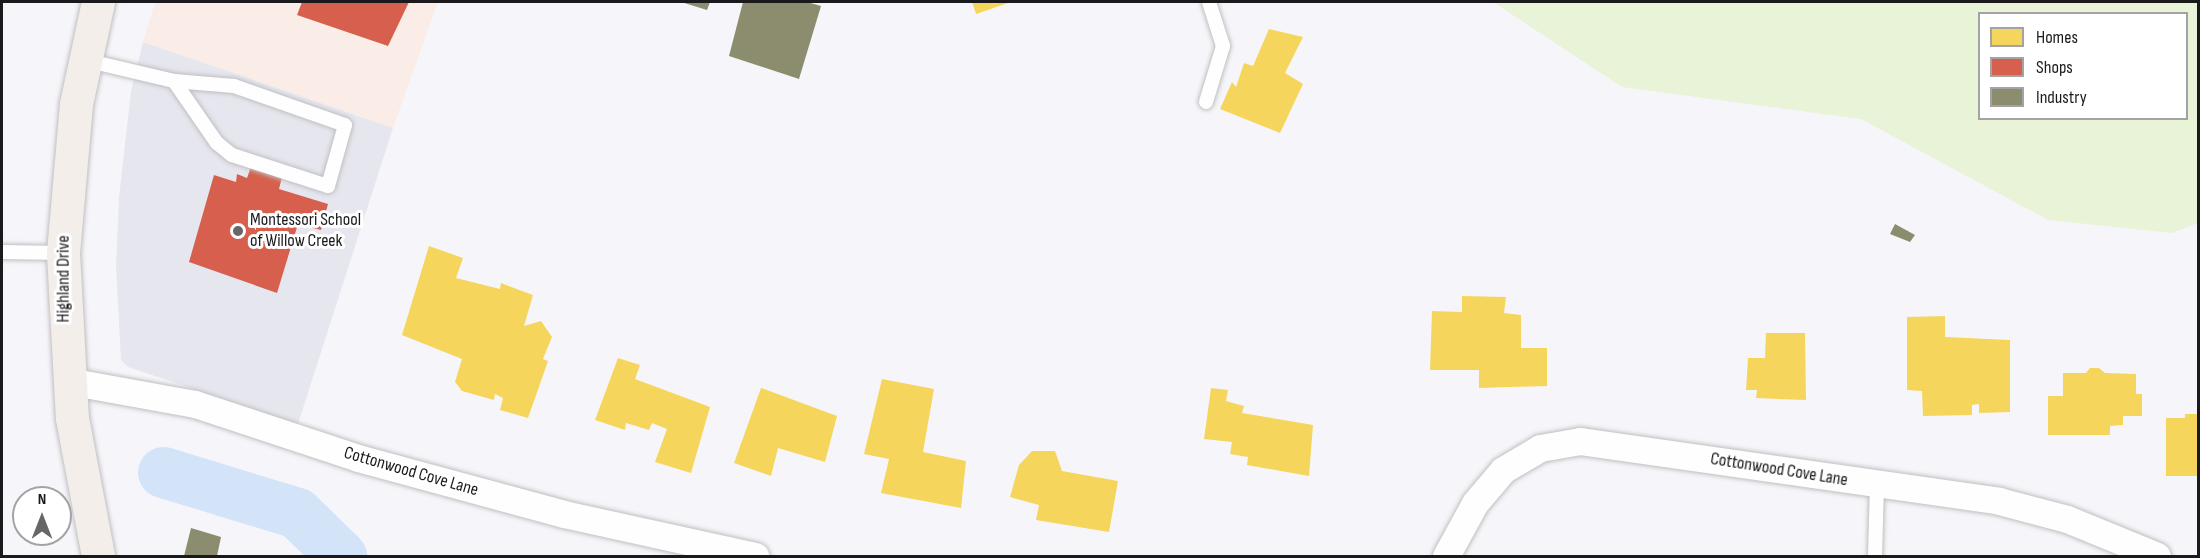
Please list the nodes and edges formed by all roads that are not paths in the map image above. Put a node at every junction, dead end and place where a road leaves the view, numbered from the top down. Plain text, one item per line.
1 (98, 2) edge
2 (1209, 2) edge
3 (83, 60) junction
4 (174, 81) junction
5 (1206, 102) dead end
6 (2, 252) edge
7 (63, 253) junction
8 (68, 381) junction
9 (1877, 485) junction
10 (98, 556) edge
11 (755, 556) edge
12 (1446, 556) edge
13 (1875, 556) edge
14 (2157, 556) edge

1 - 3 main road, Highland Drive
2 - 5 lane
3 - 4 lane
3 - 7 main road, Highland Drive
4 - 4 lane
6 - 7 lane
7 - 8 main road, Highland Drive
8 - 10 main road, Highland Drive
8 - 11 street, Cottonwood Cove Lane
9 - 12 street, Cottonwood Cove Lane
9 - 13 lane
9 - 14 street, Cottonwood Cove Lane

